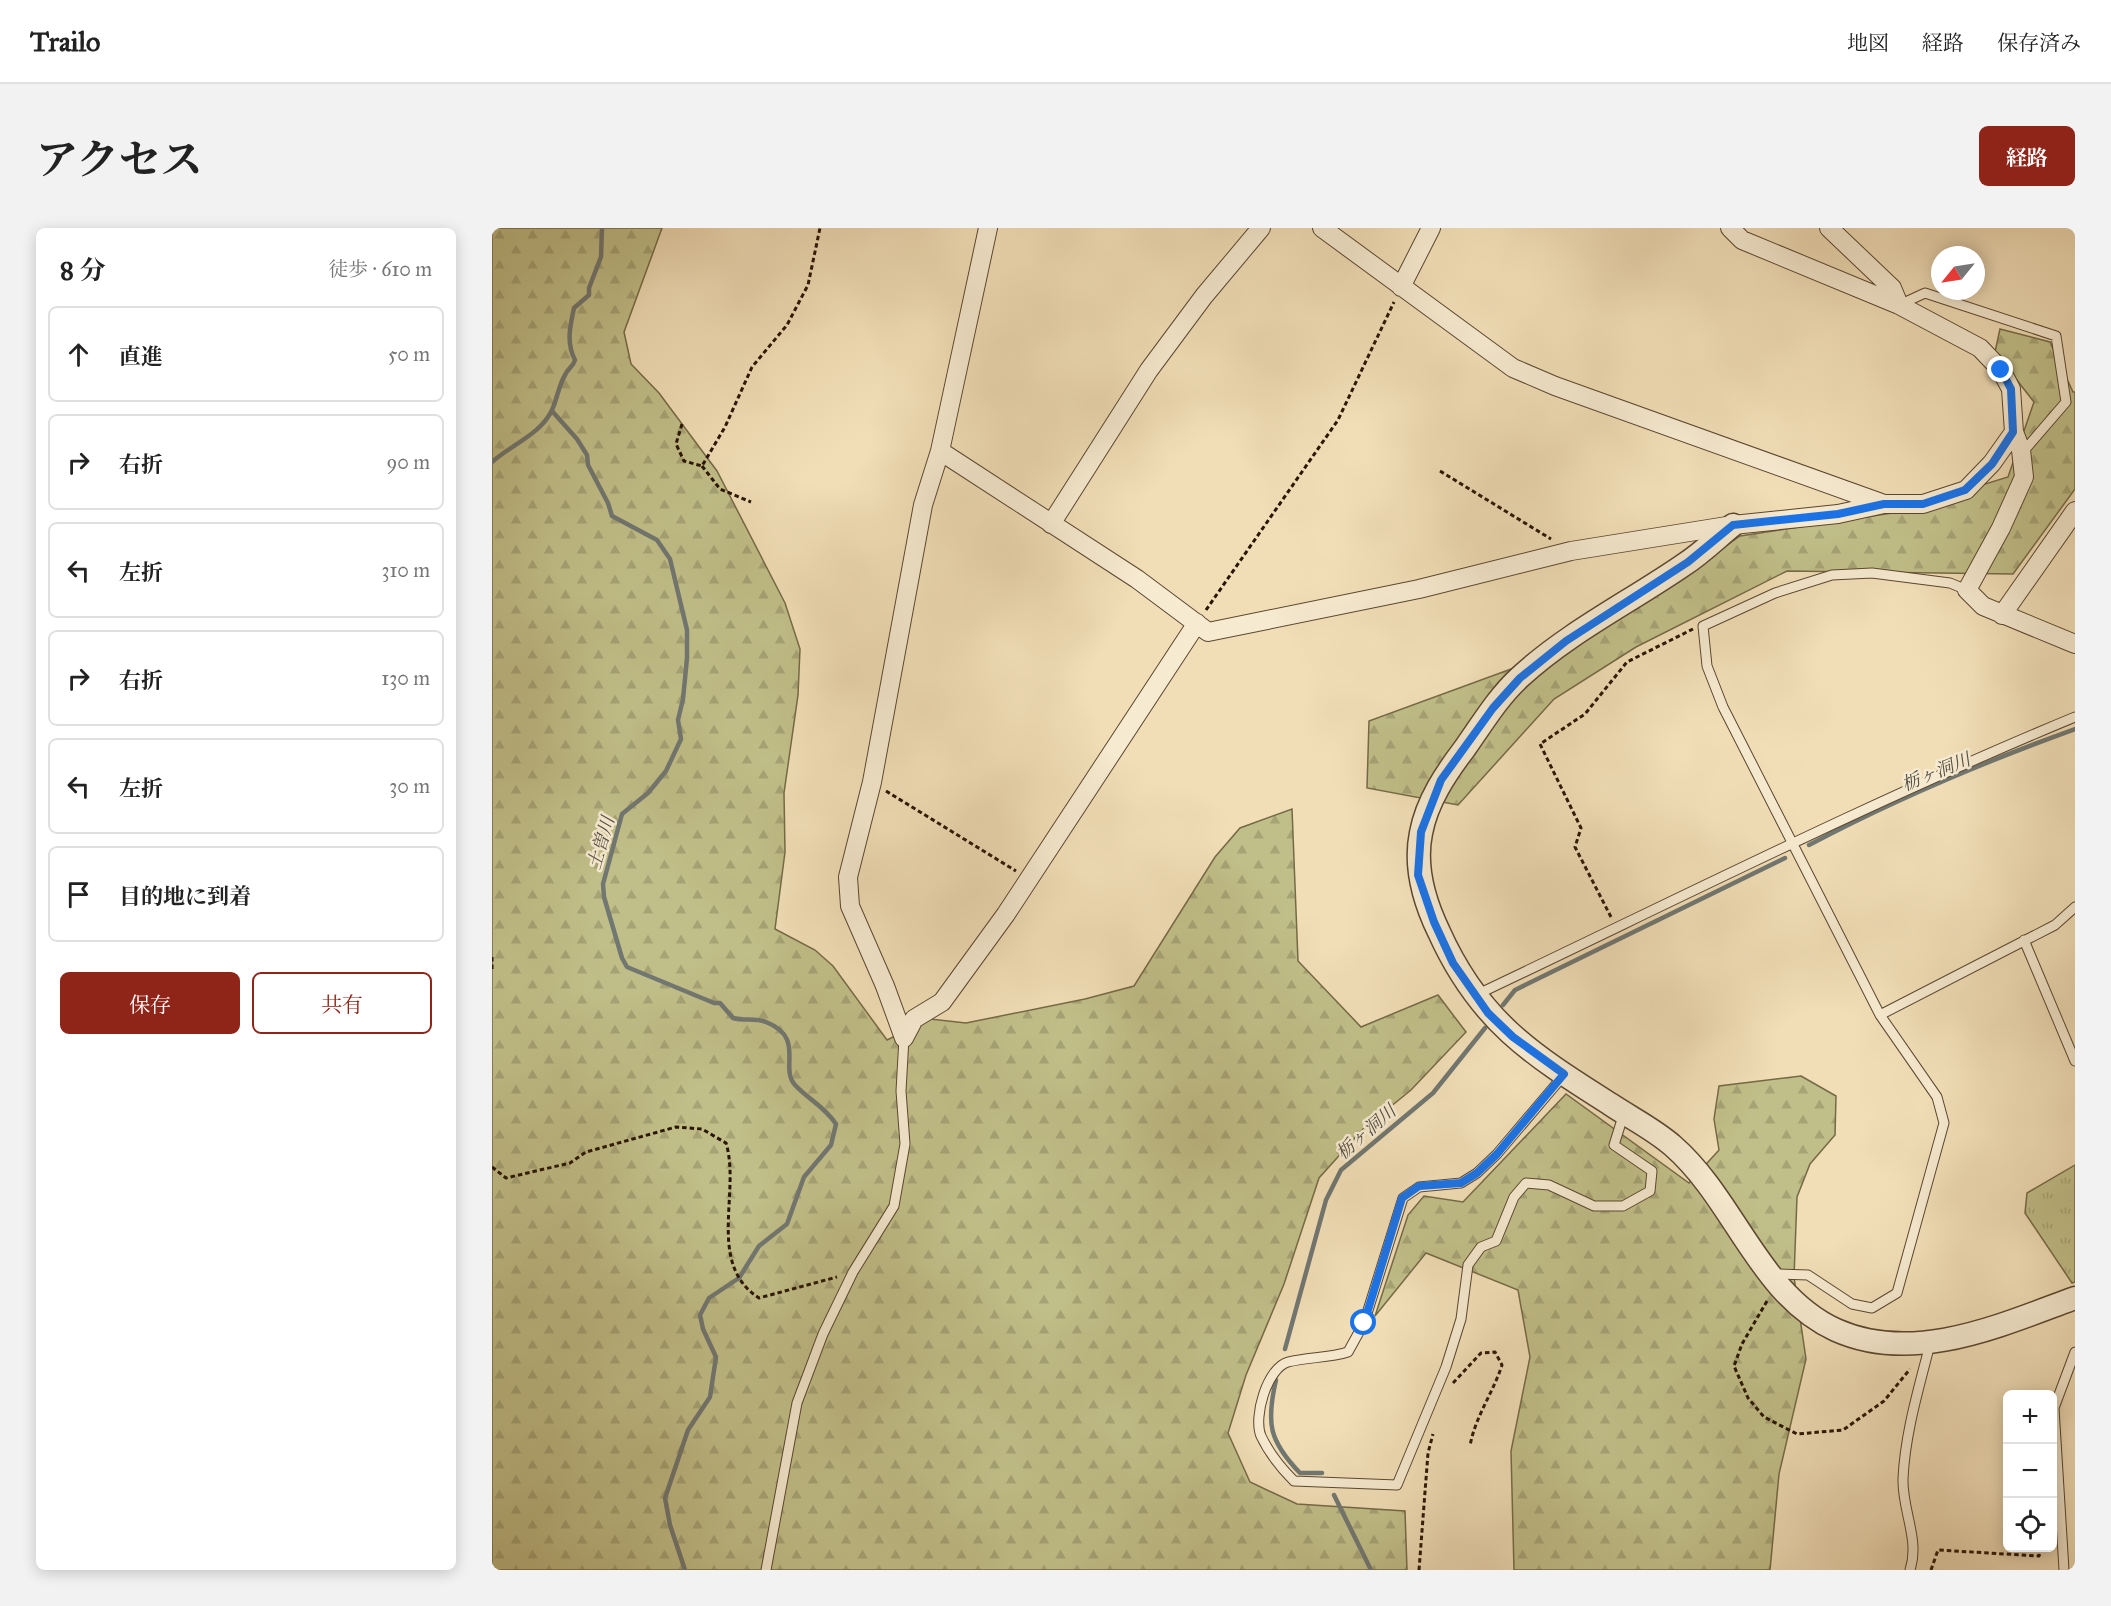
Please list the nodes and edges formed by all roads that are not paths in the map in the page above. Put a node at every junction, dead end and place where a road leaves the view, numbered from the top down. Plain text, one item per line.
1 (988, 228) edge
2 (1262, 228) edge
3 (1322, 228) edge
4 (1431, 228) edge
5 (1730, 228) edge
6 (1829, 228) edge
7 (1401, 287) junction
8 (1899, 305) junction
9 (2013, 432) junction
10 (940, 451) junction
11 (2022, 453) junction
12 (1884, 504) junction
13 (2075, 510) edge
14 (1051, 524) junction
15 (1733, 525) junction
16 (1967, 590) junction
17 (2002, 615) junction
18 (1197, 623) junction
19 (2075, 645) edge
20 (2075, 717) edge
21 (1792, 845) junction
22 (2075, 907) edge
23 (2024, 940) junction
24 (1474, 996) junction
25 (1880, 1015) junction
26 (904, 1038) junction
27 (2075, 1061) edge
28 (1564, 1074) junction
29 (1624, 1113) junction
30 (1774, 1279) junction
31 (2075, 1298) edge
32 (1930, 1344) junction
33 (2075, 1352) edge
34 (766, 1570) edge
35 (1911, 1570) edge
36 (2064, 1570) edge

1 - 10 street
2 - 14 street
3 - 7 street
4 - 7 street
5 - 8 street
6 - 8 street
7 - 12 street
8 - 9 street
8 - 11 lane
9 - 11 street
9 - 12 street
10 - 14 street
10 - 26 street
11 - 16 street
12 - 15 street
13 - 17 street
14 - 18 street
15 - 18 street
15 - 24 street
16 - 17 street
16 - 21 lane
17 - 19 street
18 - 26 street
20 - 21 lane
21 - 24 lane
21 - 25 lane
22 - 23 lane
23 - 25 lane
23 - 27 lane
24 - 28 street
25 - 30 lane
26 - 34 lane
28 - 29 street
28 - 29 lane
29 - 30 street
30 - 32 street
31 - 32 street
32 - 35 lane
33 - 36 lane

